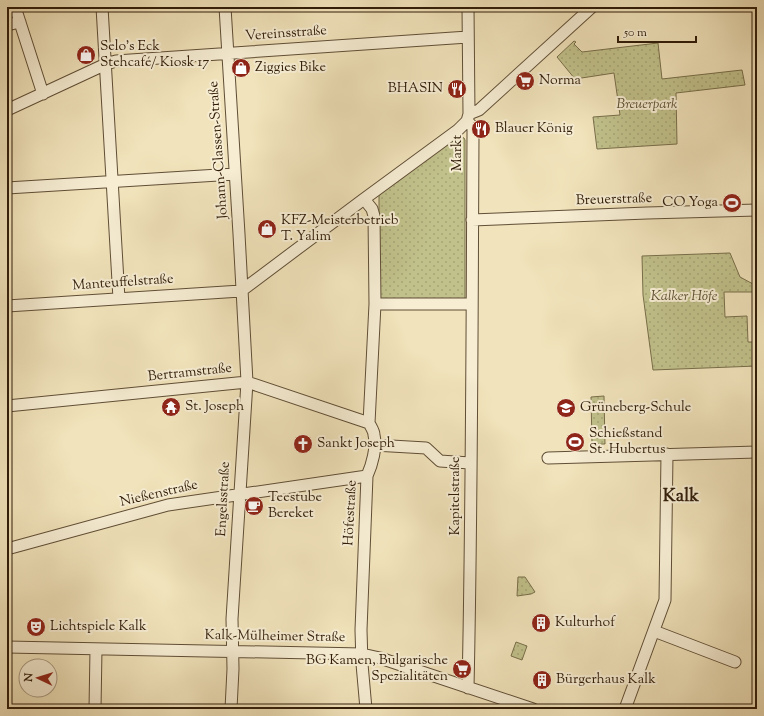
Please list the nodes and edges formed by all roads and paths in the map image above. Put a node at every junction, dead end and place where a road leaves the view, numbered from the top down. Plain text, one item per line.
1 (15, 7) edge
2 (102, 7) edge
3 (225, 7) edge
4 (468, 7) edge
5 (592, 7) edge
6 (20, 22) junction
7 (7, 25) edge
8 (468, 37) junction
9 (228, 54) junction
10 (106, 64) junction
11 (42, 94) junction
12 (7, 110) edge
13 (468, 117) junction
14 (235, 174) junction
15 (112, 182) junction
16 (7, 188) edge
17 (364, 199) junction
18 (757, 210) edge
19 (472, 220) junction
20 (241, 291) junction
21 (119, 298) junction
22 (375, 304) junction
23 (472, 304) junction
24 (7, 306) edge
25 (247, 382) junction
26 (7, 406) edge
27 (369, 423) junction
28 (374, 445) junction
29 (757, 452) edge
30 (667, 454) junction
31 (548, 458) dead end
32 (470, 463) junction
33 (367, 476) junction
34 (239, 494) junction
35 (7, 549) edge
36 (654, 631) junction
37 (7, 647) edge
38 (96, 649) junction
39 (232, 651) junction
40 (362, 654) junction
41 (735, 662) dead end
42 (468, 688) junction
43 (95, 709) edge
44 (231, 709) edge
45 (366, 709) edge
46 (533, 709) edge
47 (625, 709) edge

1 - 6 street
2 - 10 street
3 - 9 street, Johann-Classen-Straße
4 - 8 street
5 - 13 street
6 - 7 street
6 - 11 street
8 - 9 street, Vereinsstraße
8 - 13 street
9 - 10 street, Vereinsstraße
9 - 14 street, Johann-Classen-Straße
10 - 11 street, Vereinsstraße
10 - 15 street
11 - 12 street, Vereinsstraße
13 - 17 street, Markt
13 - 19 street, Markt
14 - 15 street
14 - 20 street, Johann-Classen-Straße
15 - 16 street
15 - 21 street
17 - 20 street, Markt
17 - 22 street
18 - 19 street, Breuerstraße
19 - 23 street, Markt
20 - 21 street, Manteuffelstraße
20 - 25 street, Engelsstraße
21 - 24 street, Manteuffelstraße
22 - 23 street
22 - 27 street, Höfestraße
23 - 32 street, Kapitelstraße
25 - 26 street, Bertramstraße
25 - 27 street, Bertramstraße
25 - 34 street, Engelsstraße
27 - 28 street, Höfestraße
28 - 32 street
28 - 33 street, Höfestraße
29 - 30 street
30 - 31 street
30 - 36 street
32 - 42 street, Kapitelstraße
33 - 34 street, Nießenstraße
33 - 40 street, Höfestraße
34 - 35 street, Nießenstraße
34 - 39 street, Engelsstraße
36 - 41 street
36 - 47 street
37 - 38 street, Kalk-Mülheimer Straße
38 - 39 street, Kalk-Mülheimer Straße
38 - 43 street
39 - 40 street, Kalk-Mülheimer Straße
39 - 44 street, Engelsstraße
40 - 42 street, Kalk-Mülheimer Straße
40 - 45 street, Höfestraße
42 - 46 street, Kalk-Mülheimer Straße

